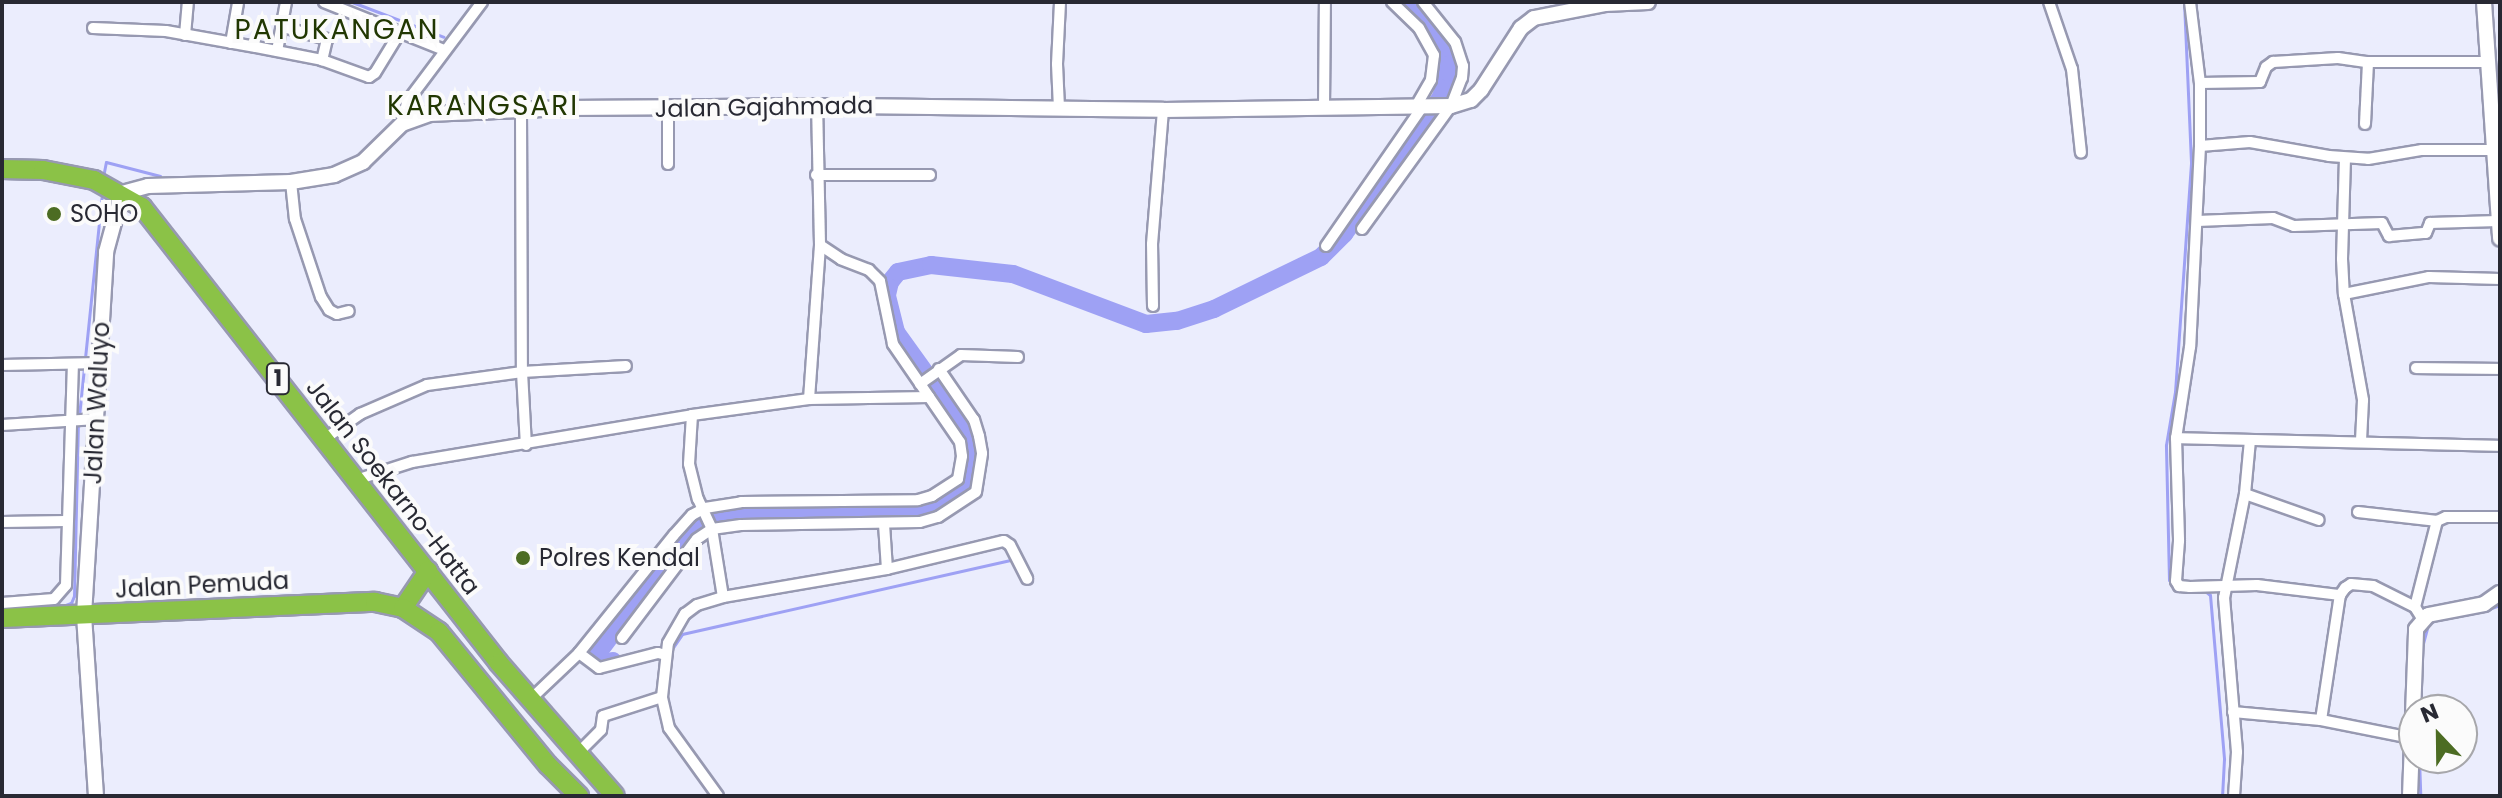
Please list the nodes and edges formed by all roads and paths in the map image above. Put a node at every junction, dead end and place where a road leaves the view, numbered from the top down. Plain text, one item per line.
1 (188, 2) edge
2 (286, 2) edge
3 (324, 2) edge
4 (482, 2) edge
5 (1060, 2) edge
6 (1325, 2) edge
7 (1392, 2) edge
8 (1423, 2) edge
9 (1648, 2) edge
10 (2049, 2) edge
11 (2190, 2) edge
12 (2484, 2) edge
13 (238, 3) edge
14 (283, 27) junction
15 (93, 28) dead end
16 (400, 32) junction
17 (185, 35) junction
18 (231, 43) junction
19 (444, 50) junction
20 (277, 51) junction
21 (322, 60) junction
22 (2368, 62) junction
23 (2490, 62) junction
24 (2200, 83) junction
25 (1453, 98) junction
26 (1324, 99) junction
27 (1060, 100) junction
28 (1422, 106) junction
29 (668, 109) junction
30 (521, 110) junction
31 (1163, 110) junction
32 (817, 113) junction
33 (402, 124) junction
34 (2365, 124) dead end
35 (2200, 146) junction
36 (2493, 150) junction
37 (2081, 153) dead end
38 (2345, 158) junction
39 (668, 164) dead end
40 (2, 169) edge
41 (816, 175) junction
42 (930, 175) dead end
43 (291, 182) junction
44 (118, 191) junction
45 (2197, 221) junction
46 (2498, 221) junction
47 (2341, 225) junction
48 (1362, 229) dead end
49 (2500, 238) edge
50 (820, 245) junction
51 (1326, 246) dead end
52 (2500, 279) edge
53 (2344, 294) junction
54 (1153, 306) dead end
55 (349, 311) dead end
56 (1018, 357) dead end
57 (96, 363) junction
58 (75, 364) junction
59 (2, 365) edge
60 (626, 366) dead end
61 (2416, 368) dead end
62 (2500, 369) edge
63 (937, 371) junction
64 (522, 372) junction
65 (922, 383) junction
66 (929, 397) junction
67 (809, 399) junction
68 (692, 415) junction
69 (73, 419) junction
70 (93, 419) junction
71 (2, 425) edge
72 (326, 438) junction
73 (2176, 438) junction
74 (2250, 440) junction
75 (2361, 441) junction
76 (526, 445) junction
77 (2500, 446) edge
78 (359, 479) junction
79 (960, 480) junction
80 (974, 491) junction
81 (2245, 494) junction
82 (706, 511) junction
83 (2358, 512) dead end
84 (2500, 517) edge
85 (2319, 520) dead end
86 (66, 521) junction
87 (2437, 521) junction
88 (2, 522) edge
89 (884, 524) junction
90 (712, 527) junction
91 (887, 569) junction
92 (428, 571) junction
93 (1027, 579) dead end
94 (2227, 583) junction
95 (2500, 593) edge
96 (2340, 595) junction
97 (723, 597) junction
98 (2, 603) edge
99 (403, 608) junction
100 (2418, 612) junction
101 (84, 615) junction
102 (2, 618) edge
103 (622, 638) dead end
104 (667, 649) junction
105 (582, 655) junction
106 (2412, 694) edge
107 (662, 697) junction
108 (539, 702) junction
109 (2233, 712) junction
110 (2321, 720) junction
111 (2398, 735) edge
112 (574, 743) junction
113 (2410, 774) edge
114 (96, 796) edge
115 (579, 796) edge
116 (615, 796) edge
117 (622, 796) edge
118 (718, 796) edge
119 (2234, 796) edge
120 (2410, 796) edge

1 - 17 street
2 - 14 street
3 - 16 street
4 - 19 street
5 - 27 street
6 - 26 street
7 - 28 street
8 - 25 street
9 - 25 street
10 - 37 street
11 - 24 street
12 - 23 street
13 - 18 street
14 - 20 street
14 - 21 street
15 - 17 street
16 - 19 street
16 - 21 street
17 - 18 street
18 - 20 street
19 - 33 street
20 - 21 street
22 - 23 street
22 - 24 street
22 - 34 street
23 - 36 street
24 - 35 street
25 - 28 street, Jalan Gajahmada
25 - 48 street
26 - 28 street, Jalan Gajahmada
26 - 31 street, Jalan Gajahmada
27 - 31 street, Jalan Gajahmada
27 - 32 street, Jalan Gajahmada
28 - 51 street
29 - 30 street, Jalan Gajahmada
29 - 32 street, Jalan Gajahmada
29 - 39 street
30 - 33 street, Jalan Gajahmada
30 - 64 street
31 - 54 street
32 - 41 street
33 - 43 street, Jalan Gajahmada
35 - 38 street
35 - 45 street
36 - 38 street
36 - 46 street
38 - 47 street
40 - 44 highway, Jalan Soekarno-Hatta / 1
41 - 42 street
41 - 50 street
43 - 44 street, Jalan Gajahmada
43 - 55 street
44 - 57 street, Jalan Waluyo
44 - 72 highway, Jalan Soekarno-Hatta / 1
45 - 47 street
45 - 73 street
46 - 47 street
46 - 49 street
47 - 53 street
50 - 65 street
50 - 67 street
52 - 53 street
53 - 75 street
56 - 63 street
57 - 58 street
57 - 70 street, Jalan Waluyo
58 - 59 street
58 - 69 street
60 - 64 street
61 - 62 street
63 - 65 street
63 - 80 street
64 - 72 street
64 - 76 street
65 - 66 street
66 - 67 street
66 - 79 street
67 - 68 street
68 - 76 street
68 - 82 street
69 - 70 street
69 - 71 street
69 - 86 street
70 - 101 street, Jalan Waluyo
72 - 78 highway, Jalan Soekarno-Hatta / 1
73 - 74 street
73 - 94 street
74 - 75 street
74 - 81 street
75 - 77 street
76 - 78 street
78 - 92 highway, Jalan Soekarno-Hatta / 1
79 - 80 street
79 - 82 street
80 - 89 street
81 - 85 street
81 - 94 street
82 - 90 street
82 - 105 street
83 - 87 street
84 - 87 street
86 - 88 street
86 - 98 street
87 - 100 street
89 - 90 street
89 - 91 street
90 - 97 street
90 - 103 street
91 - 93 street
91 - 97 street
92 - 99 highway
92 - 108 highway, Jalan Soekarno-Hatta / 1
94 - 96 street
94 - 109 street
95 - 100 street
96 - 100 street
96 - 110 street
97 - 104 street
99 - 101 highway, Jalan Pemuda
99 - 115 highway
100 - 106 street
101 - 102 highway, Jalan Pemuda
101 - 114 street, Jalan Waluyo
104 - 105 street
104 - 107 street
105 - 108 street
107 - 112 street
107 - 118 street
108 - 112 highway, Jalan Soekarno-Hatta / 1
109 - 110 street
109 - 119 street
110 - 111 street
112 - 116 highway, Jalan Soekarno-Hatta / 1
112 - 117 street
113 - 120 street

